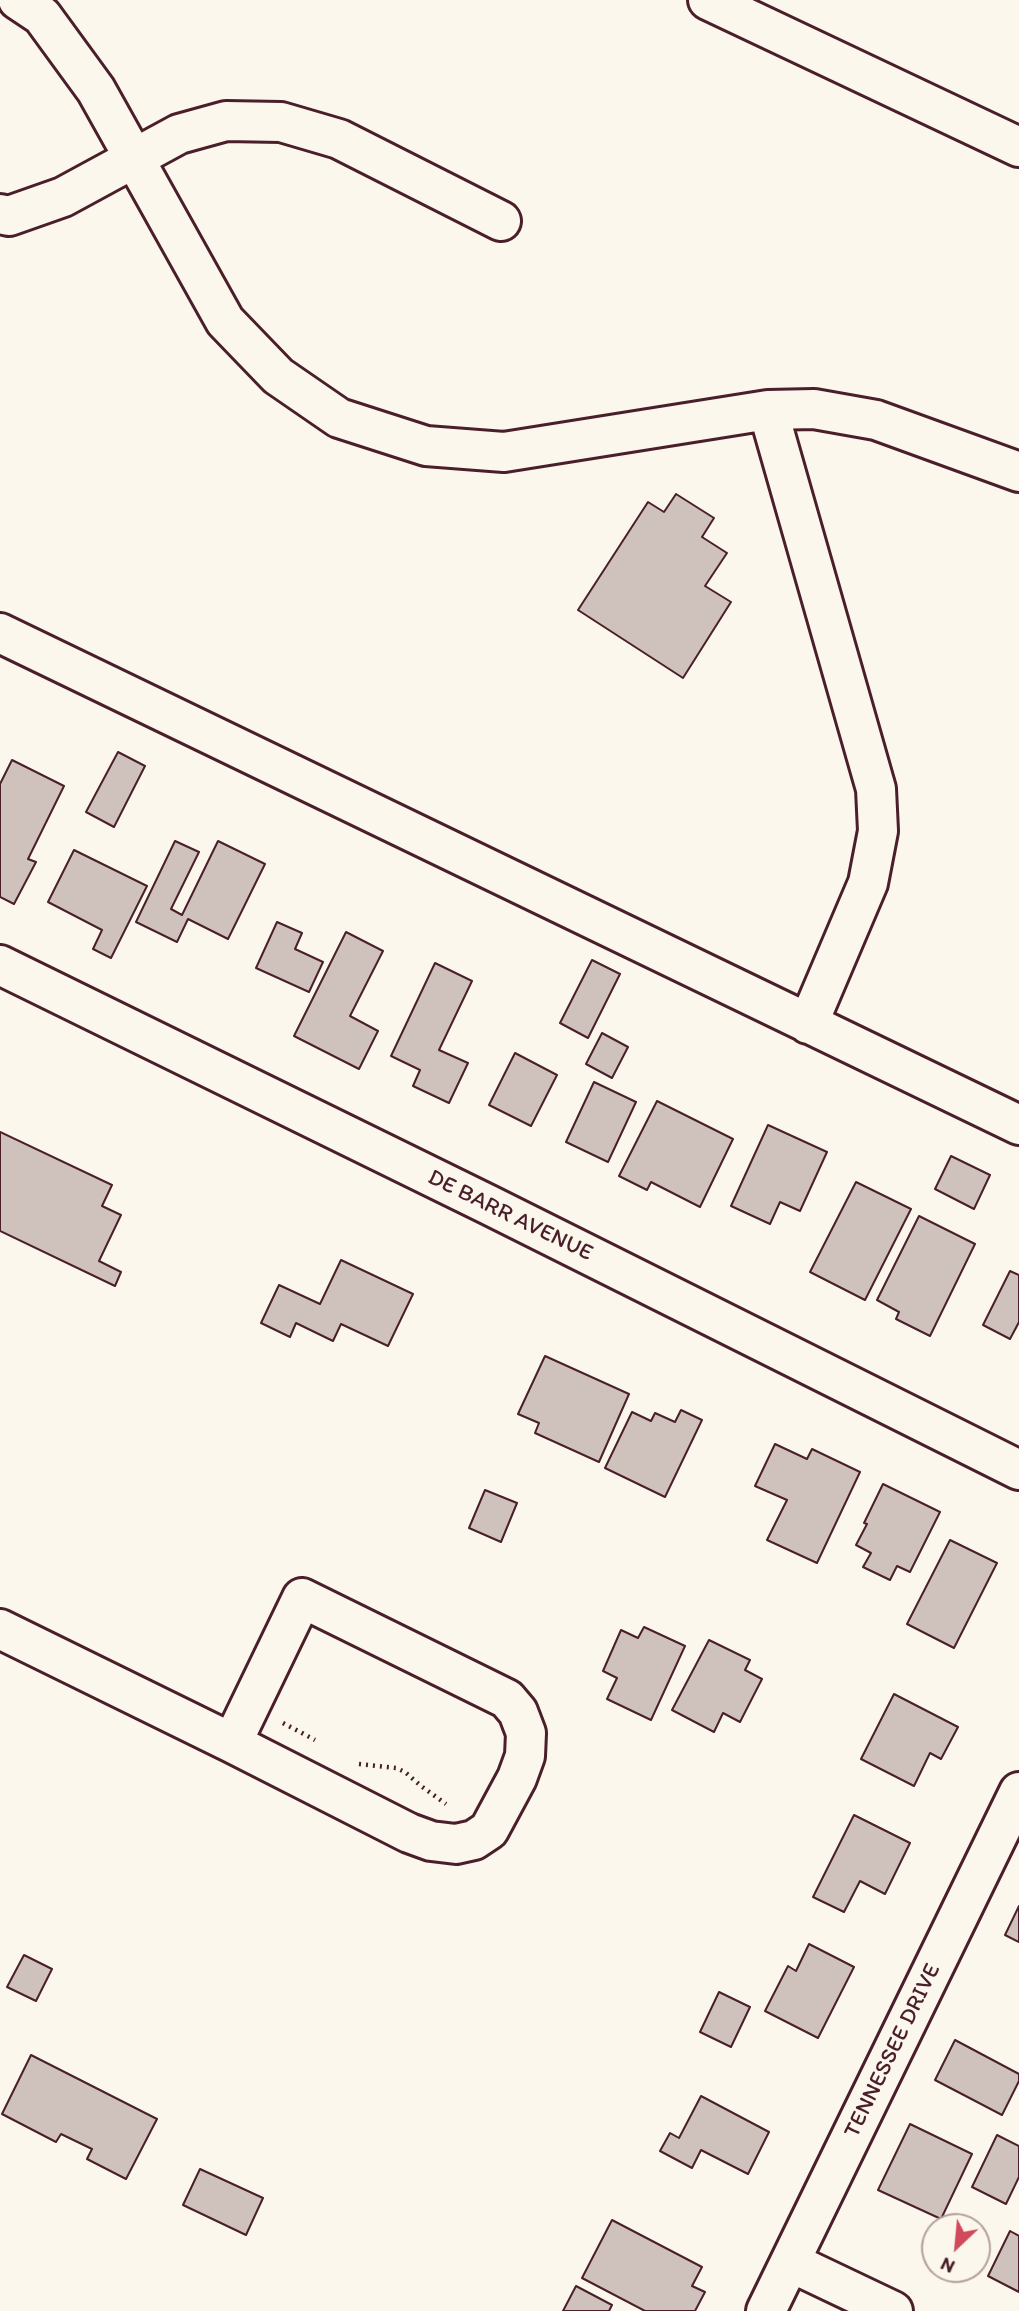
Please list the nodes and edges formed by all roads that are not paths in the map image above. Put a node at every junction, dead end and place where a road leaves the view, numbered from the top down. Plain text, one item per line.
1 (18, 0) edge
2 (708, 0) edge
3 (1019, 147) edge
4 (133, 159) junction
5 (0, 214) edge
6 (501, 221) dead end
7 (768, 410) junction
8 (1019, 472) edge
9 (0, 633) edge
10 (0, 965) edge
11 (808, 1024) junction
12 (1019, 1125) edge
13 (1019, 1470) edge
14 (0, 1629) edge
15 (232, 1743) junction
16 (1019, 1792) edge
17 (790, 2262) junction
18 (766, 2311) edge
19 (893, 2311) edge

1 - 4 street
2 - 3 street
4 - 5 street
4 - 6 street
4 - 7 street
7 - 8 street
7 - 11 street
9 - 11 street
10 - 13 street, DE BARR AVENUE
11 - 12 street
14 - 15 street
15 - 15 street
16 - 17 street, TENNESSEE DRIVE
17 - 18 street, TENNESSEE DRIVE
17 - 19 street

